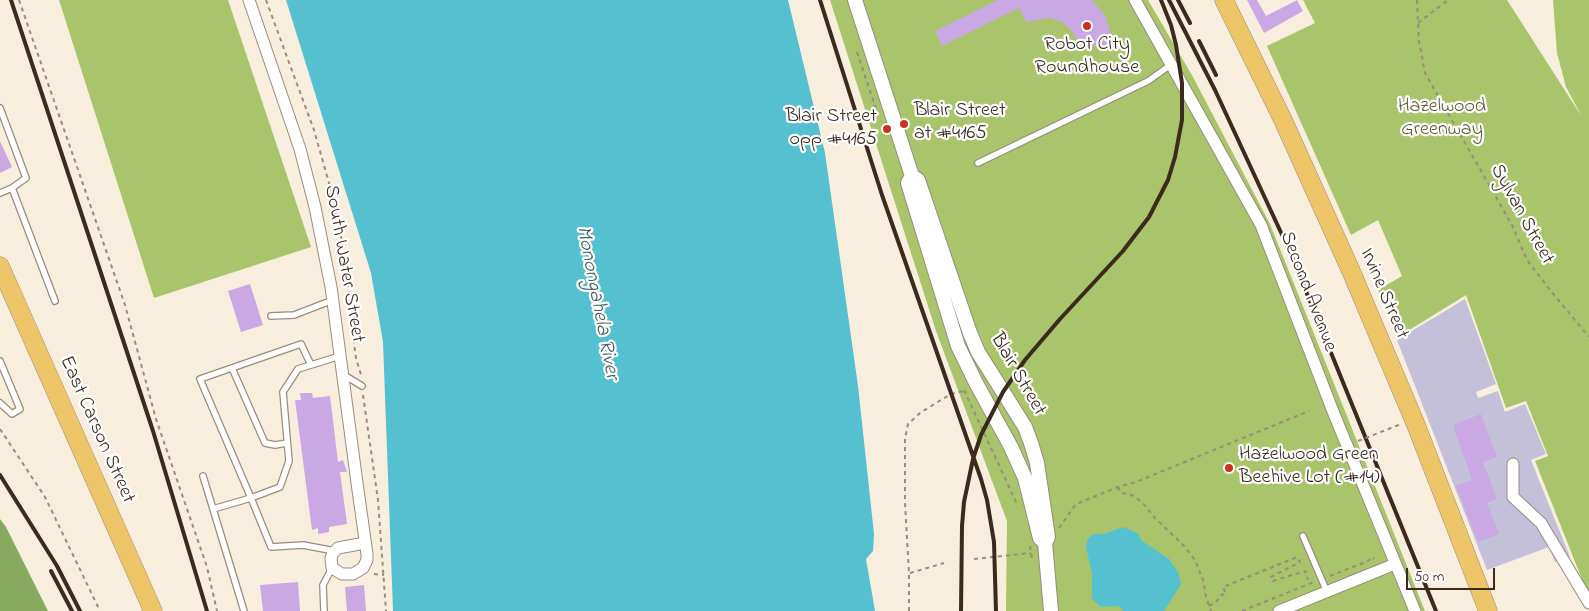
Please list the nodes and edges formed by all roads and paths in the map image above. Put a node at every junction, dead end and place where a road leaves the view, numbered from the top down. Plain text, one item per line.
1 (19, 0) edge
2 (248, 0) edge
3 (855, 0) edge
4 (1135, 0) edge
5 (1224, 0) edge
6 (1417, 0) edge
7 (1448, 0) edge
8 (1418, 24) junction
9 (1172, 64) junction
10 (0, 108) edge
11 (978, 163) dead end
12 (912, 176) junction
13 (12, 188) junction
14 (0, 194) edge
15 (0, 266) edge
16 (332, 300) junction
17 (55, 301) dead end
18 (271, 316) dead end
19 (1589, 337) edge
20 (340, 356) junction
21 (0, 361) edge
22 (311, 365) junction
23 (232, 368) junction
24 (342, 373) junction
25 (976, 383) junction
26 (362, 386) dead end
27 (0, 403) edge
28 (1309, 410) dead end
29 (1401, 424) dead end
30 (0, 429) edge
31 (1358, 441) dead end
32 (287, 443) junction
33 (995, 454) dead end
34 (1513, 464) dead end
35 (203, 476) dead end
36 (1118, 487) junction
37 (251, 498) junction
38 (1018, 506) dead end
39 (213, 509) junction
40 (1059, 527) dead end
41 (1303, 536) dead end
42 (1030, 542) dead end
43 (365, 543) junction
44 (1045, 543) junction
45 (335, 551) junction
46 (1032, 553) junction
47 (1373, 557) dead end
48 (974, 559) dead end
49 (1033, 562) dead end
50 (944, 563) dead end
51 (1395, 564) junction
52 (332, 568) junction
53 (909, 573) junction
54 (384, 575) dead end
55 (1321, 579) junction
56 (1308, 580) dead end
57 (1326, 592) junction
58 (1589, 603) edge
59 (1209, 606) junction
60 (100, 611) edge
61 (153, 611) edge
62 (218, 611) edge
63 (244, 611) edge
64 (324, 611) edge
65 (386, 611) edge
66 (909, 611) edge
67 (1051, 611) edge
68 (1211, 611) edge
69 (1242, 611) edge
70 (1279, 611) edge
71 (1415, 611) edge
72 (1488, 611) edge

1 - 62 path
2 - 16 street, South Water Street
3 - 12 street, Blair Street
4 - 9 street, Second Avenue
5 - 72 main road, Irvine Street
6 - 8 path, Sylvan Street
7 - 8 path
8 - 19 path, Sylvan Street
9 - 11 lane
9 - 51 street, Second Avenue
10 - 13 lane
12 - 25 street, Blair Street
12 - 44 street, Blair Street
13 - 14 lane
13 - 17 lane
15 - 61 main road, East Carson Street
16 - 18 lane
16 - 20 street, South Water Street
20 - 22 lane
20 - 24 street, South Water Street
21 - 27 lane
22 - 23 lane
22 - 32 lane
23 - 32 lane
23 - 37 lane
24 - 26 lane
24 - 43 street, South Water Street
25 - 44 street, Blair Street
25 - 53 path
28 - 36 path
29 - 31 path, bridge
30 - 60 path
32 - 37 lane
33 - 38 path
34 - 58 street
35 - 39 lane
36 - 40 path
36 - 59 path
37 - 39 lane
37 - 45 lane
39 - 63 lane
41 - 55 lane
42 - 46 path
43 - 45 street
43 - 52 street, South Water Street
44 - 67 street, Blair Street
45 - 52 street
46 - 48 path
46 - 49 path
47 - 55 path
50 - 53 path
51 - 57 street
51 - 71 street, Second Avenue
52 - 64 lane
53 - 66 path
54 - 65 path
55 - 57 lane
55 - 69 path
56 - 59 path
57 - 70 street
59 - 68 path

